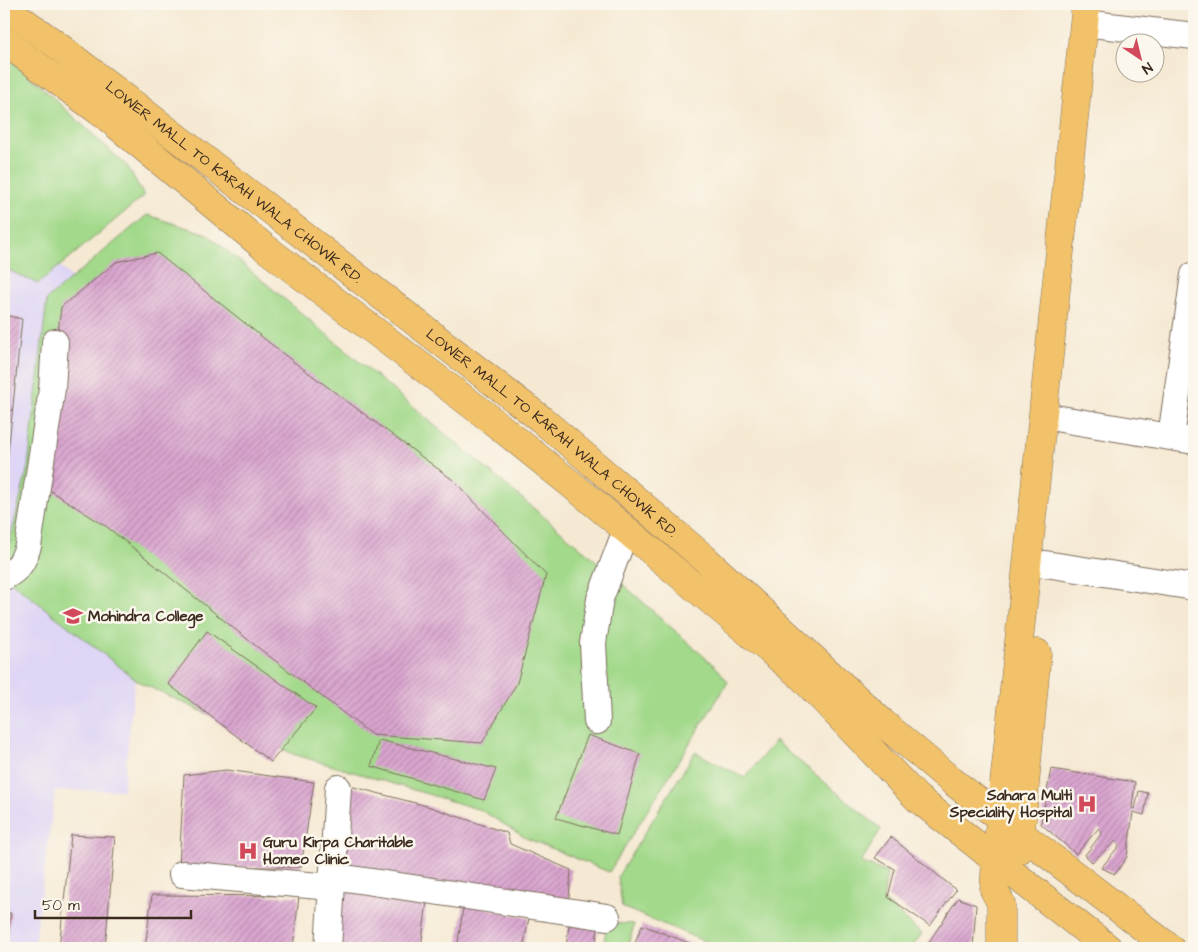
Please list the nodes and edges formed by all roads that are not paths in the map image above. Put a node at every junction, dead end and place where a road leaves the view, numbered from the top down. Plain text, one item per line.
1 (4, 7) edge
2 (1094, 14) edge
3 (1194, 36) edge
4 (4, 41) edge
5 (1194, 275) edge
6 (54, 342) dead end
7 (1051, 418) junction
8 (1182, 439) edge
9 (596, 467) junction
10 (579, 490) junction
11 (626, 530) junction
12 (1045, 564) junction
13 (4, 577) edge
14 (1194, 587) edge
15 (597, 720) dead end
16 (338, 788) dead end
17 (1011, 827) junction
18 (1006, 867) junction
19 (182, 874) dead end
20 (332, 881) junction
21 (607, 917) dead end
22 (328, 948) edge
23 (1001, 948) edge
24 (1108, 948) edge
25 (1170, 948) edge

1 - 9 main road, LOWER MALL TO KARAH WALA CHOWK RD.
2 - 3 street
2 - 7 main road
4 - 10 main road
5 - 8 street
6 - 13 street
7 - 8 street
7 - 12 main road
7 - 17 main road
9 - 10 main road
9 - 17 main road, LOWER MALL TO KARAH WALA CHOWK RD.
10 - 11 main road
11 - 15 street
11 - 18 main road
12 - 14 street
12 - 17 main road
16 - 20 street
17 - 18 main road
17 - 25 main road, LOWER MALL TO KARAH WALA CHOWK RD.
18 - 23 main road
18 - 24 main road
19 - 20 street
20 - 21 street
20 - 22 street

